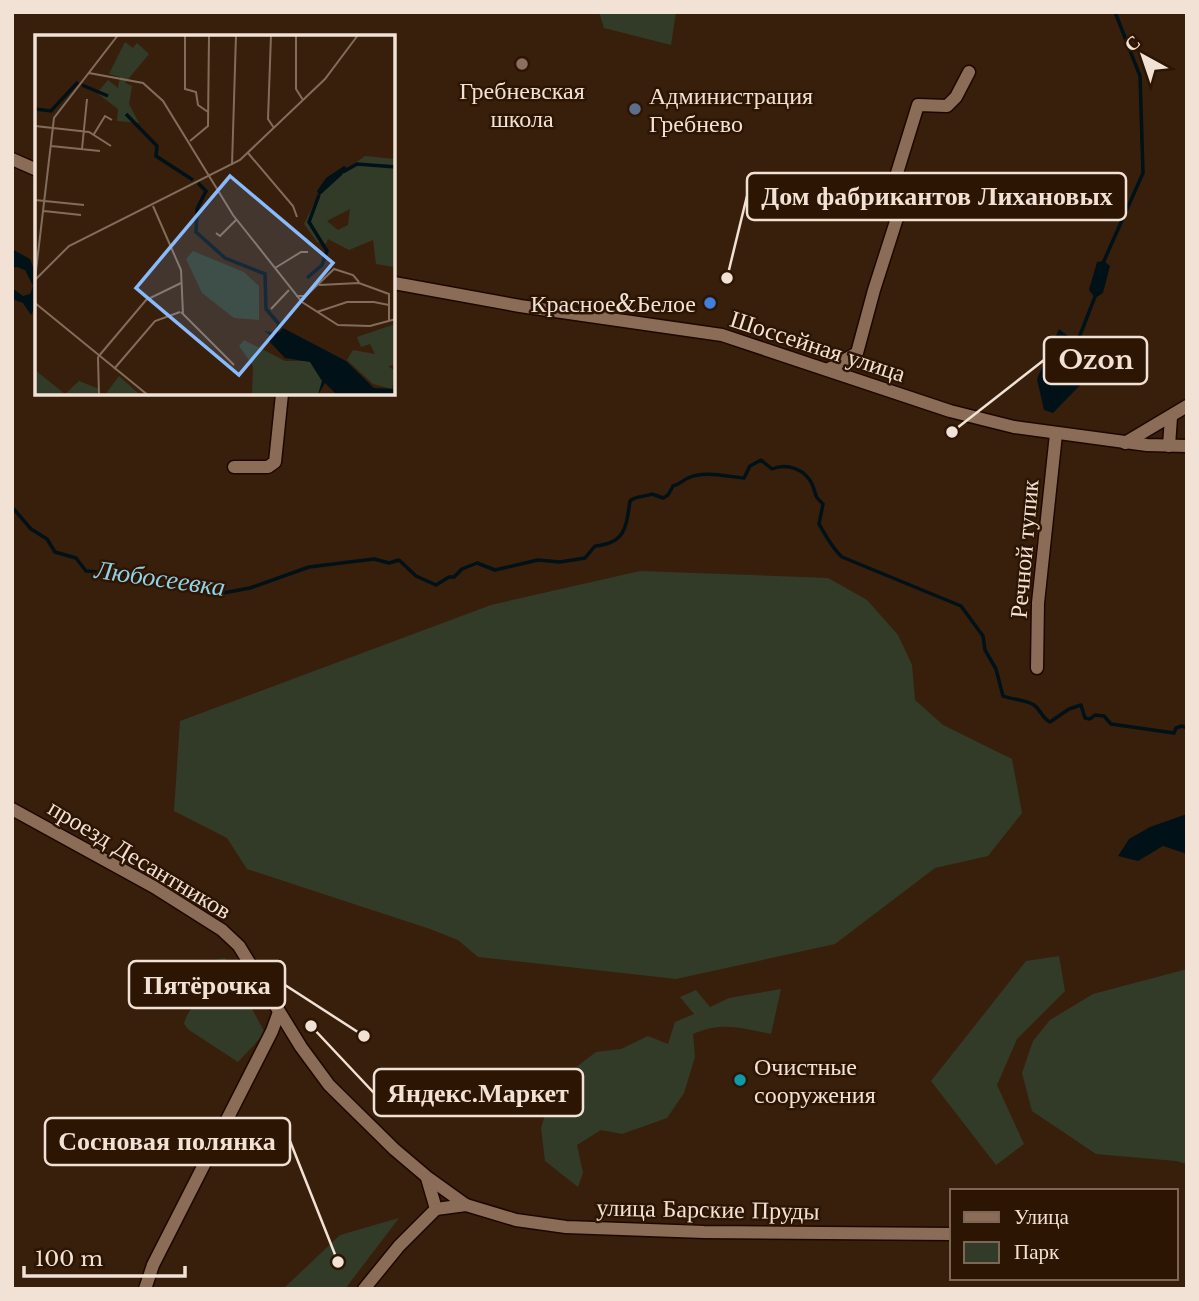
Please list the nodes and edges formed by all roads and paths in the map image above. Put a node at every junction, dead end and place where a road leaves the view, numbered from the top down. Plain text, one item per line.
1 (969, 72) dead end
2 (12, 159) edge
3 (35, 169) edge
4 (396, 283) edge
5 (829, 369) junction
6 (282, 396) edge
7 (1187, 407) edge
8 (1171, 417) junction
9 (1056, 434) junction
10 (1125, 443) junction
11 (1169, 446) junction
12 (1187, 446) edge
13 (234, 467) dead end
14 (1037, 668) dead end
15 (12, 809) edge
16 (279, 1012) junction
17 (427, 1177) junction
18 (466, 1205) junction
19 (436, 1209) junction
20 (950, 1234) edge
21 (145, 1289) edge
22 (365, 1289) edge

1 - 5 street
2 - 3 street
4 - 5 street, Шоссейная улица
5 - 9 street, Шоссейная улица
6 - 13 street
7 - 8 street
8 - 10 street
8 - 11 street
9 - 10 street, Шоссейная улица
9 - 14 street, Речной тупик
10 - 11 street, Шоссейная улица
11 - 12 street, Шоссейная улица
15 - 16 street, проезд Десантников
16 - 17 street, проезд Десантников
16 - 21 street
17 - 18 street, проезд Десантников
17 - 19 street
18 - 19 street
18 - 20 street, улица Барские Пруды
19 - 22 street

